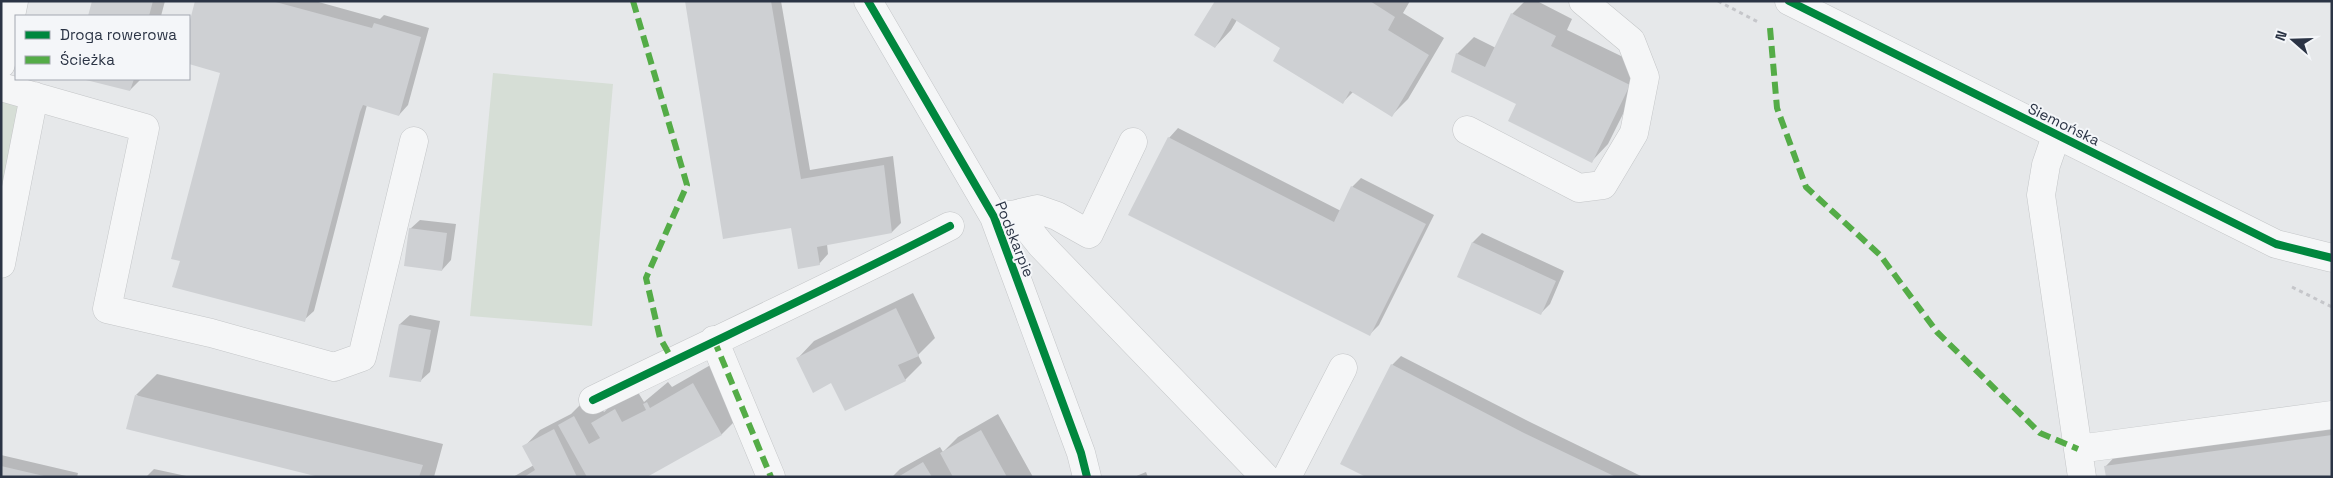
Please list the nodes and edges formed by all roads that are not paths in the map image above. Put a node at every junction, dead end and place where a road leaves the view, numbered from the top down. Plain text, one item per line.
1 (14, 1) edge
2 (868, 1) edge
3 (1583, 1) edge
4 (1789, 1) edge
5 (1, 64) edge
6 (1, 87) edge
7 (34, 96) junction
8 (1467, 130) dead end
9 (2056, 136) junction
10 (414, 141) dead end
11 (1133, 142) dead end
12 (1005, 215) junction
13 (950, 226) dead end
14 (2332, 258) edge
15 (1, 264) edge
16 (714, 340) junction
17 (1343, 368) dead end
18 (593, 400) dead end
19 (2332, 415) edge
20 (2078, 449) junction
21 (771, 477) edge
22 (1087, 477) edge
23 (1265, 477) edge
24 (1287, 477) edge
25 (2082, 477) edge

1 - 5 street
2 - 12 street, Podskarpie
3 - 8 street
4 - 9 street, Siemońska
6 - 7 street
7 - 10 street
7 - 15 street
9 - 14 street, Siemońska
9 - 20 street
11 - 12 street
12 - 22 street, Podskarpie
12 - 23 street
13 - 16 street
16 - 18 street
16 - 21 street
17 - 24 street
19 - 20 street
20 - 25 street

